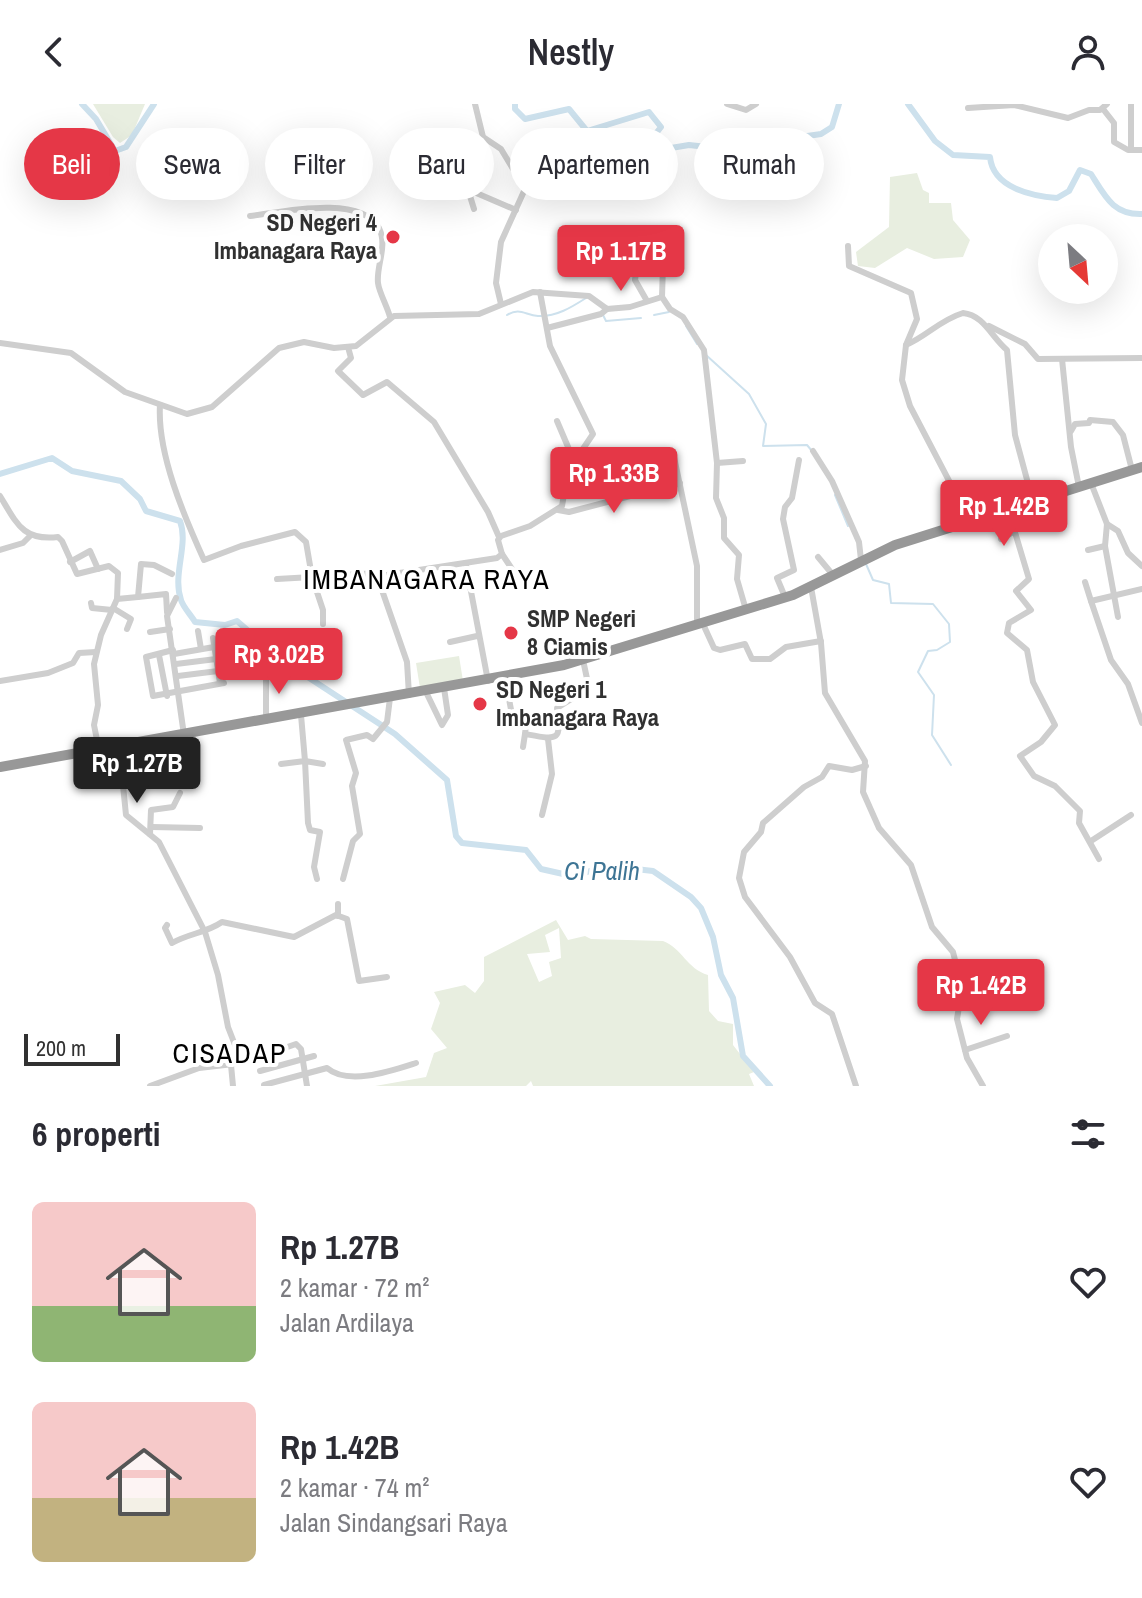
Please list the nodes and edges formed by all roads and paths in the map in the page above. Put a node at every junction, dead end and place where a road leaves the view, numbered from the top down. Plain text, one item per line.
1 (475, 104) edge
2 (727, 104) edge
3 (756, 104) edge
4 (1131, 104) edge
5 (1021, 106) edge
6 (1105, 106) edge
7 (968, 108) dead end
8 (1131, 150) junction
9 (1142, 150) edge
10 (474, 209) dead end
11 (516, 210) junction
12 (250, 216) dead end
13 (659, 231) dead end
14 (848, 246) dead end
15 (631, 264) dead end
16 (540, 292) junction
17 (662, 297) junction
18 (647, 301) junction
19 (501, 304) junction
20 (604, 312) junction
21 (390, 317) junction
22 (988, 326) junction
23 (547, 328) junction
24 (0, 343) edge
25 (906, 345) junction
26 (348, 347) junction
27 (1142, 358) edge
28 (1062, 359) junction
29 (160, 405) junction
30 (557, 421) dead end
31 (1071, 431) junction
32 (813, 451) dead end
33 (674, 457) dead end
34 (799, 460) dead end
35 (574, 461) junction
36 (743, 461) dead end
37 (717, 463) junction
38 (1137, 469) edge
39 (680, 483) junction
40 (1091, 483) junction
41 (1079, 487) junction
42 (0, 496) edge
43 (1033, 502) junction
44 (1008, 509) junction
45 (558, 510) junction
46 (970, 521) junction
47 (1107, 524) junction
48 (1015, 531) junction
49 (31, 535) junction
50 (499, 537) junction
51 (1001, 539) dead end
52 (1105, 546) junction
53 (0, 550) edge
54 (1088, 550) dead end
55 (502, 554) junction
56 (861, 554) junction
57 (818, 557) dead end
58 (70, 562) junction
59 (466, 565) junction
60 (1142, 566) edge
61 (98, 569) junction
62 (512, 569) dead end
63 (172, 574) dead end
64 (833, 575) junction
65 (380, 576) junction
66 (312, 577) junction
67 (277, 579) dead end
68 (1085, 582) dead end
69 (811, 587) junction
70 (1142, 589) edge
71 (1114, 595) junction
72 (138, 597) junction
73 (785, 597) junction
74 (117, 599) junction
75 (1091, 601) junction
76 (91, 603) dead end
77 (112, 609) junction
78 (746, 610) junction
79 (1118, 617) dead end
80 (323, 624) dead end
81 (700, 625) junction
82 (127, 629) dead end
83 (170, 629) junction
84 (198, 631) dead end
85 (150, 632) dead end
86 (477, 636) junction
87 (213, 638) dead end
88 (821, 641) junction
89 (450, 642) dead end
90 (214, 647) junction
91 (201, 649) junction
92 (96, 652) junction
93 (173, 652) junction
94 (159, 655) junction
95 (216, 659) junction
96 (583, 660) junction
97 (176, 664) junction
98 (266, 668) dead end
99 (218, 671) junction
100 (178, 676) junction
101 (505, 678) junction
102 (0, 681) edge
103 (488, 681) junction
104 (444, 688) junction
105 (180, 692) junction
106 (426, 692) junction
107 (409, 695) junction
108 (167, 696) junction
109 (390, 698) junction
110 (301, 715) junction
111 (1142, 718) edge
112 (266, 721) junction
113 (525, 734) junction
114 (184, 736) junction
115 (548, 739) junction
116 (119, 746) junction
117 (523, 747) dead end
118 (99, 750) junction
119 (305, 761) junction
120 (120, 764) junction
121 (281, 764) dead end
122 (323, 764) dead end
123 (866, 766) junction
124 (0, 767) edge
125 (134, 776) dead end
126 (180, 793) dead end
127 (542, 815) dead end
128 (1131, 815) dead end
129 (200, 828) dead end
130 (151, 830) junction
131 (1091, 841) junction
132 (1099, 859) dead end
133 (317, 879) dead end
134 (343, 879) dead end
135 (338, 904) dead end
136 (338, 916) junction
137 (167, 925) dead end
138 (205, 932) junction
139 (387, 977) dead end
140 (1007, 1036) dead end
141 (965, 1050) junction
142 (314, 1056) dead end
143 (302, 1059) junction
144 (242, 1063) junction
145 (416, 1063) dead end
146 (231, 1065) junction
147 (260, 1071) dead end
148 (305, 1073) junction
149 (264, 1085) edge
150 (150, 1086) edge
151 (233, 1086) edge
152 (307, 1086) edge
153 (856, 1086) edge
154 (983, 1086) edge

1 - 11 street
2 - 3 street
4 - 8 street
5 - 6 street
5 - 7 street
6 - 8 street
8 - 9 street
10 - 11 street
11 - 19 street
12 - 21 street
13 - 17 street
14 - 25 street
15 - 18 street
16 - 19 street
16 - 20 street
16 - 23 street
17 - 18 street
17 - 37 street
18 - 20 street
19 - 21 street
20 - 23 street
21 - 26 street
22 - 25 street
22 - 28 street
22 - 43 street
23 - 35 street
24 - 29 street
25 - 46 street
26 - 29 street
26 - 50 street
27 - 28 street
28 - 31 street
29 - 66 street
30 - 35 street
31 - 38 street
31 - 41 street
32 - 56 street
33 - 39 street
34 - 73 street
35 - 45 street
36 - 37 street
37 - 78 street
38 - 40 highway
39 - 45 street
39 - 81 street
40 - 41 highway
40 - 47 street
41 - 43 highway
42 - 49 street
43 - 44 highway
44 - 46 highway
44 - 48 street
45 - 50 street
46 - 56 highway
47 - 52 street
47 - 60 street
48 - 51 street
48 - 131 street
49 - 53 street
49 - 58 street
50 - 55 street
52 - 54 street
52 - 71 street
55 - 59 street
55 - 62 street
56 - 64 highway
57 - 64 street
58 - 61 street
58 - 61 street
59 - 65 street
59 - 86 street
61 - 74 street
63 - 72 street
64 - 69 highway
65 - 66 street
65 - 107 street
66 - 67 street
66 - 80 street
68 - 75 street
69 - 73 highway
69 - 88 street
70 - 71 street
71 - 75 street
71 - 79 street
72 - 74 street
72 - 83 street
73 - 78 highway
74 - 77 street
75 - 111 street
76 - 77 street
77 - 82 street
77 - 92 street
78 - 81 highway
81 - 88 street
81 - 96 highway
83 - 85 street
83 - 93 street
84 - 91 street
86 - 89 street
86 - 103 street
87 - 90 street
88 - 123 street
90 - 91 street
90 - 95 street
91 - 93 street
92 - 102 street
92 - 118 street
93 - 94 street
93 - 97 street
94 - 108 street
94 - 108 street
95 - 97 street
95 - 99 street
96 - 101 highway
96 - 115 street
97 - 100 street
98 - 112 street
99 - 100 street
99 - 105 street
100 - 105 street
101 - 103 highway
101 - 113 street
103 - 104 highway
104 - 106 highway
104 - 106 street
105 - 108 street
105 - 114 street
106 - 107 highway
107 - 109 highway
109 - 110 highway
109 - 134 street
110 - 112 highway
110 - 119 street
112 - 114 highway
113 - 115 street
113 - 117 street
114 - 116 highway
115 - 127 street
116 - 118 highway
116 - 120 street
118 - 124 highway
119 - 121 street
119 - 122 street
119 - 133 street
120 - 125 street
120 - 130 street
123 - 141 street
123 - 153 street
126 - 130 street
128 - 131 street
129 - 130 street
130 - 138 street
131 - 132 street
135 - 136 street
136 - 138 street
136 - 139 street
137 - 138 street
138 - 144 street
140 - 141 street
141 - 154 street
142 - 143 street
143 - 144 street
143 - 147 street
143 - 148 street
144 - 146 street
145 - 148 street
146 - 150 street
146 - 151 street
148 - 149 street
148 - 152 street

